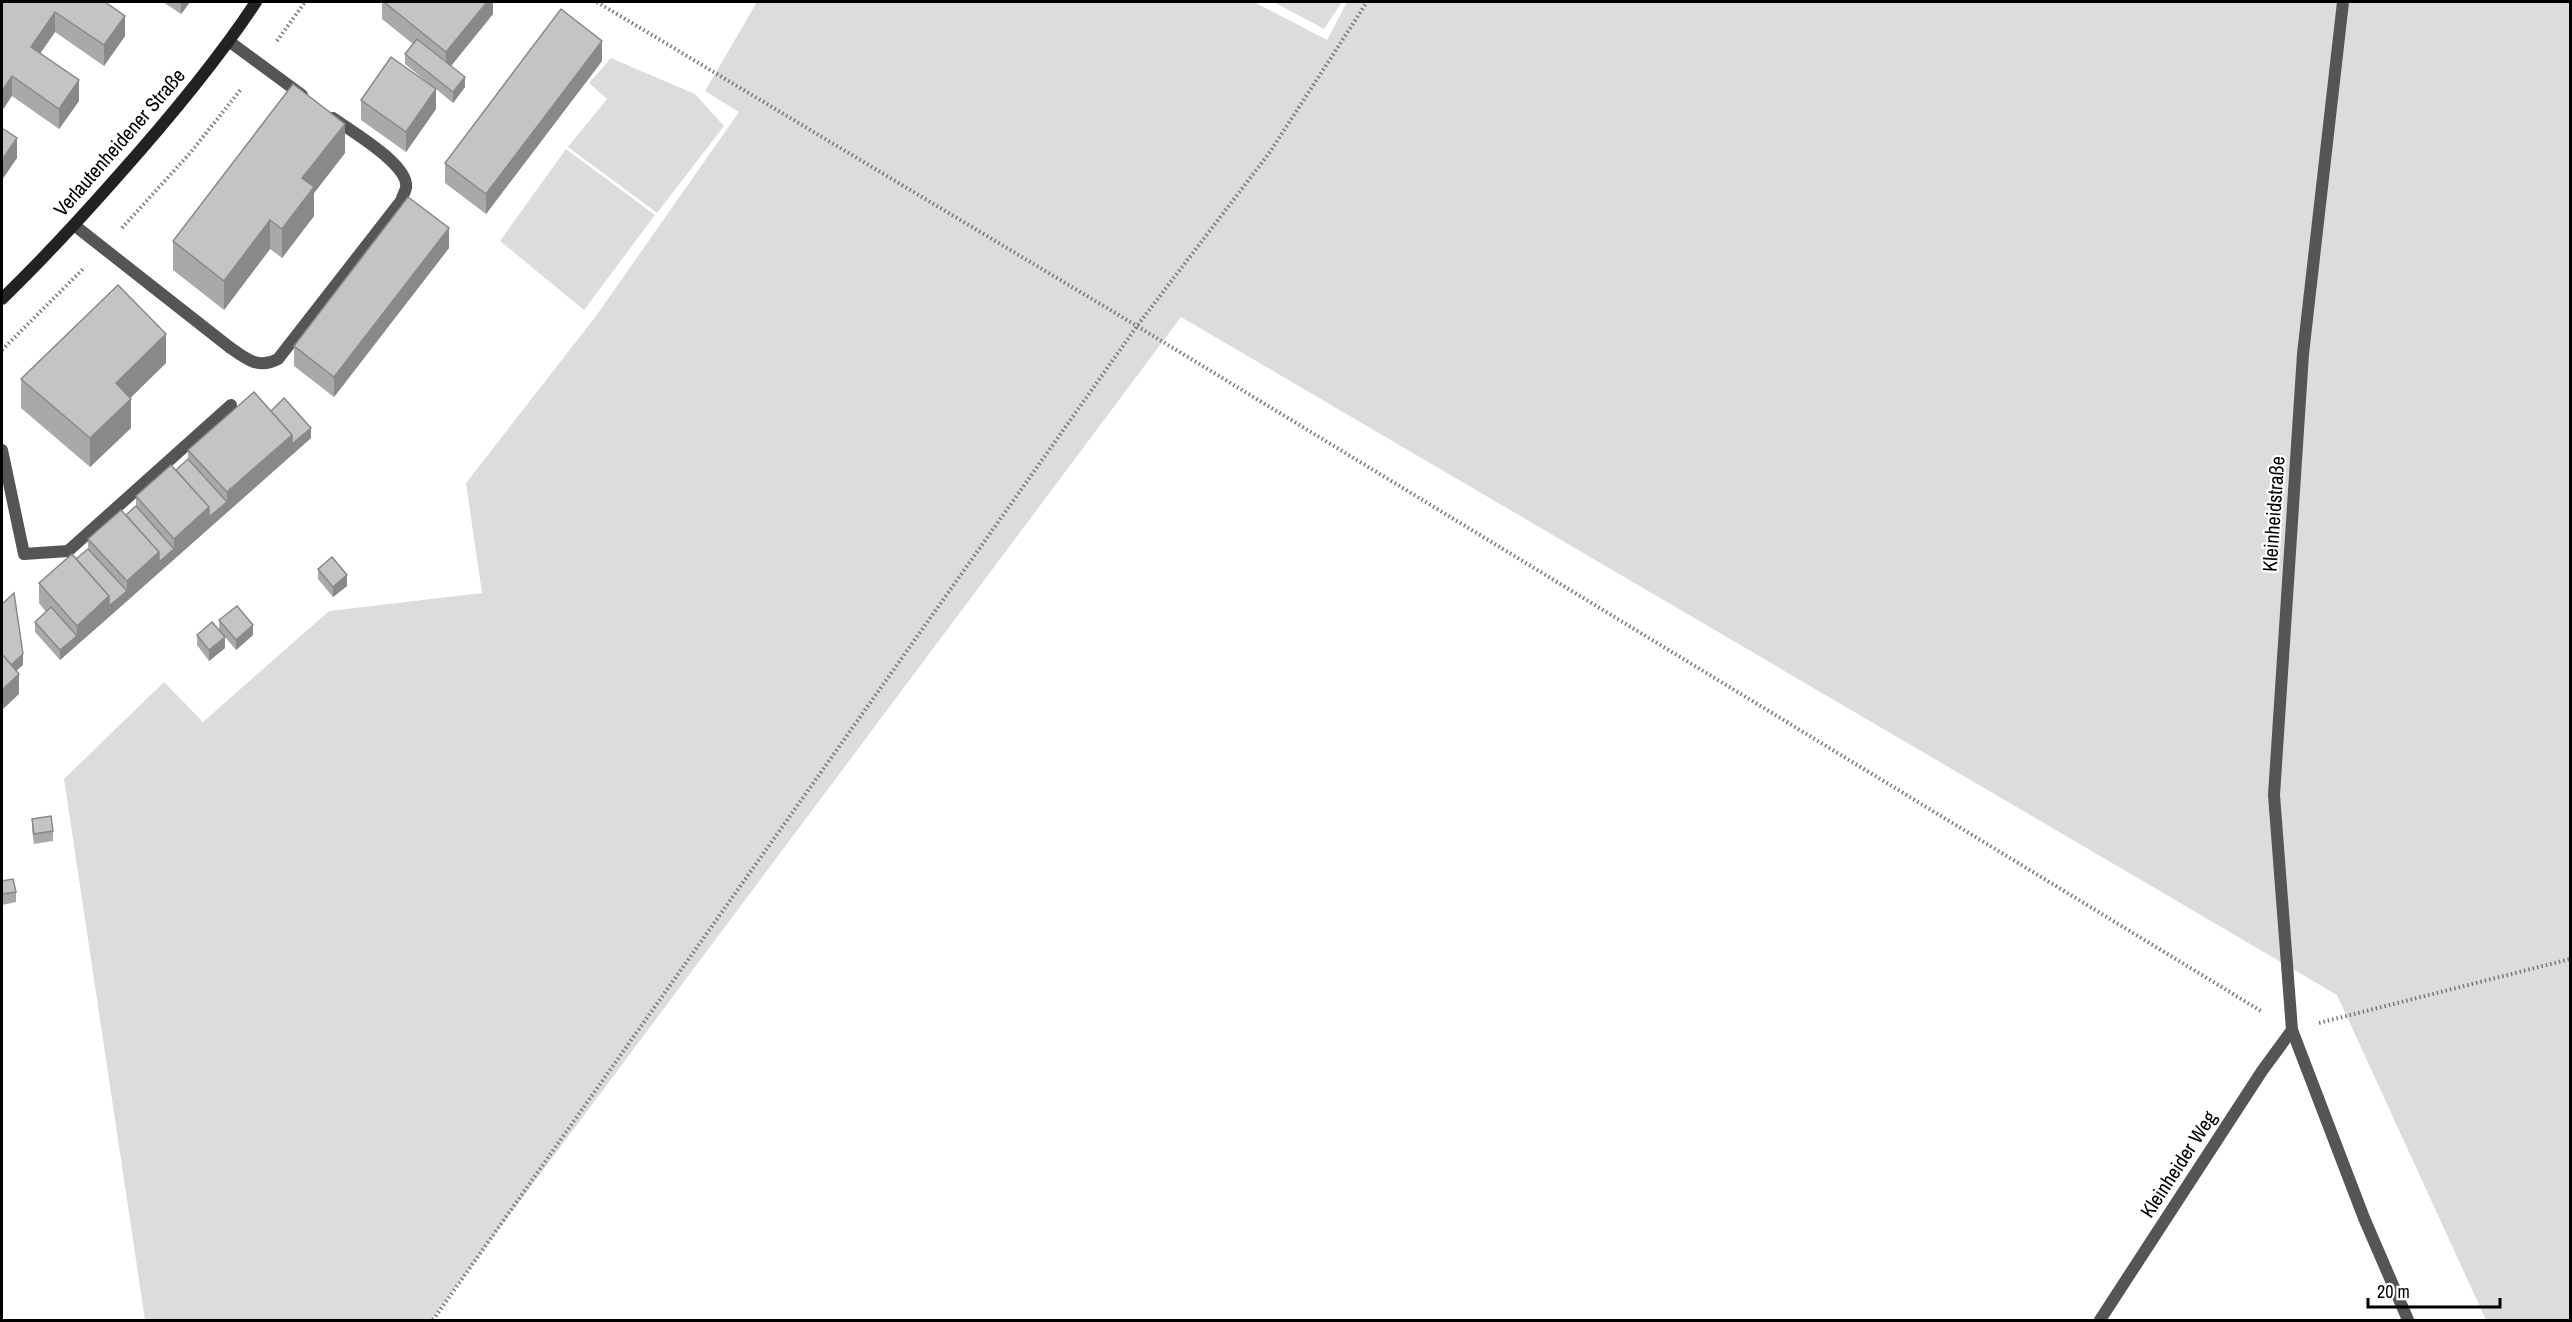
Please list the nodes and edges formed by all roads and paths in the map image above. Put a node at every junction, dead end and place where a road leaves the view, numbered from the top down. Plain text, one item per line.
1 (256, 2) edge
2 (305, 2) edge
3 (597, 2) edge
4 (1367, 2) edge
5 (2343, 2) edge
6 (230, 42) junction
7 (261, 65) junction
8 (308, 99) edge
9 (327, 113) edge
10 (74, 225) junction
11 (103, 248) junction
12 (2, 299) edge
13 (1137, 326) junction
14 (2, 350) edge
15 (231, 405) dead end
16 (2, 450) edge
17 (2571, 959) edge
18 (2292, 1030) junction
19 (433, 1320) edge
20 (2100, 1320) edge
21 (2408, 1320) edge

1 - 6 main road, Verlautenheidener Straße
2 - 7 path
3 - 13 path
4 - 13 path
5 - 18 street, Kleinheidstraße
6 - 7 street
6 - 10 main road, Verlautenheidener Straße
7 - 8 street
7 - 11 path
9 - 11 street
10 - 11 street
10 - 12 main road, Verlautenheidener Straße
11 - 14 path
13 - 18 path
13 - 19 path
15 - 16 street
17 - 18 path
18 - 20 street, Kleinheider Weg
18 - 21 street, Kleinheidstraße

